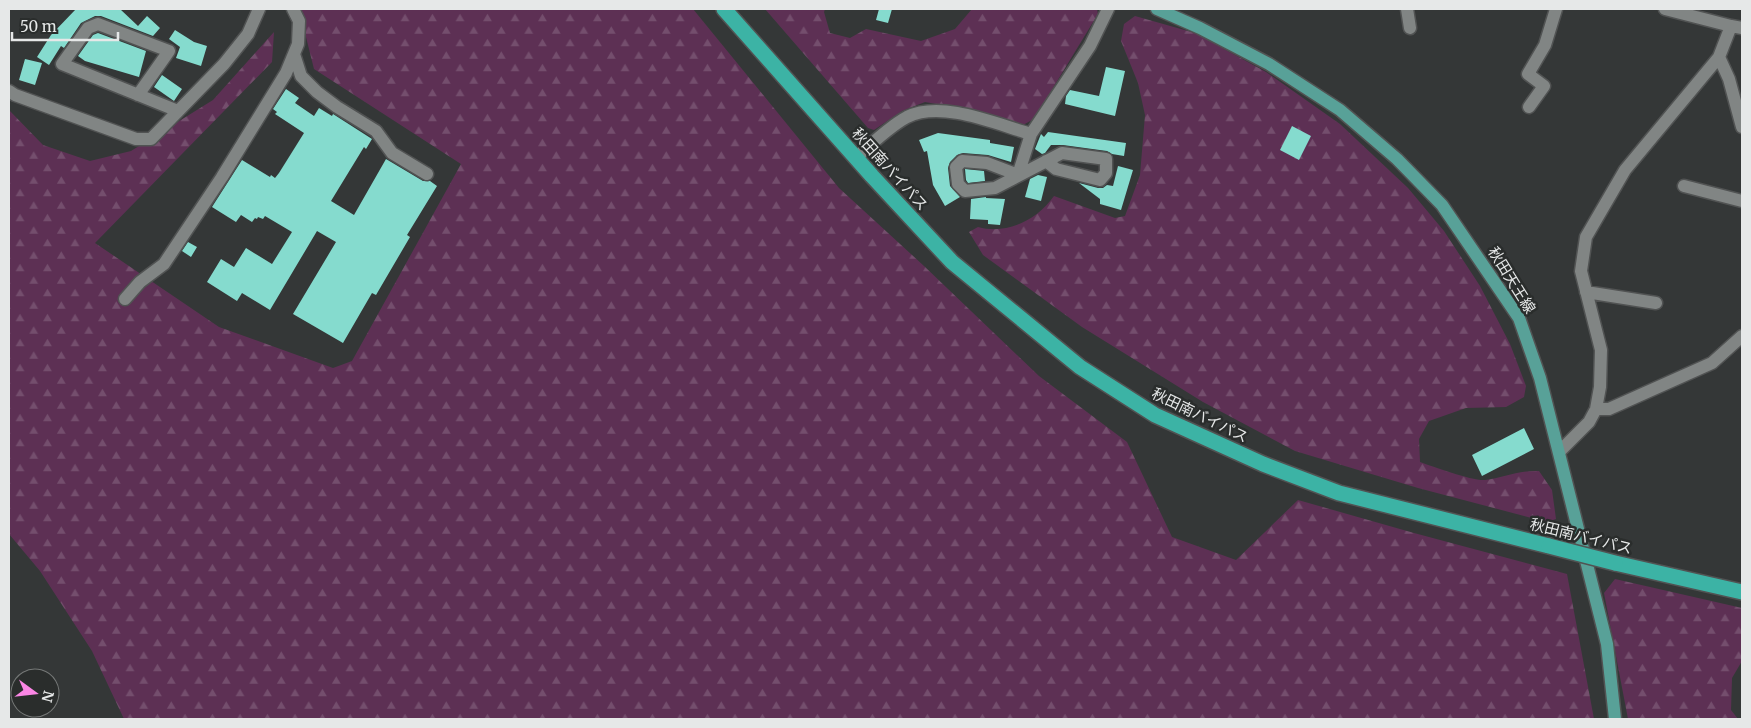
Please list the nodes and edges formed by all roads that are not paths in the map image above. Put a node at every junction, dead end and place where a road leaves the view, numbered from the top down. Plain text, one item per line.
1 (259, 9) edge
2 (292, 9) edge
3 (724, 9) edge
4 (1108, 9) edge
5 (1157, 9) edge
6 (1407, 9) edge
7 (1556, 9) edge
8 (1665, 9) edge
9 (1685, 11) edge
10 (1736, 27) edge
11 (1410, 28) dead end
12 (294, 54) junction
13 (1719, 57) junction
14 (9, 91) edge
15 (138, 95) junction
16 (1529, 107) dead end
17 (178, 111) junction
18 (1742, 127) edge
19 (1031, 134) junction
20 (856, 158) junction
21 (1046, 162) dead end
22 (427, 174) dead end
23 (1684, 186) dead end
24 (1742, 201) edge
25 (1586, 292) junction
26 (124, 299) dead end
27 (1656, 303) dead end
28 (1742, 336) edge
29 (1596, 409) junction
30 (1559, 452) junction
31 (1742, 592) edge
32 (1615, 719) edge

1 - 17 street
2 - 12 street
3 - 20 highway, 秋田南バイパス
4 - 19 street
5 - 30 main road, 秋田天王線
6 - 11 street
7 - 16 street
8 - 9 street
9 - 10 street
10 - 13 street
12 - 22 street
12 - 26 street
13 - 18 street
13 - 25 street
14 - 17 street
15 - 15 street
15 - 17 street
19 - 20 street
19 - 21 street
20 - 31 highway, 秋田南バイパス, bridge
23 - 24 street
25 - 27 street
25 - 29 street
28 - 29 street
29 - 30 street
30 - 32 main road, 秋田天王線

